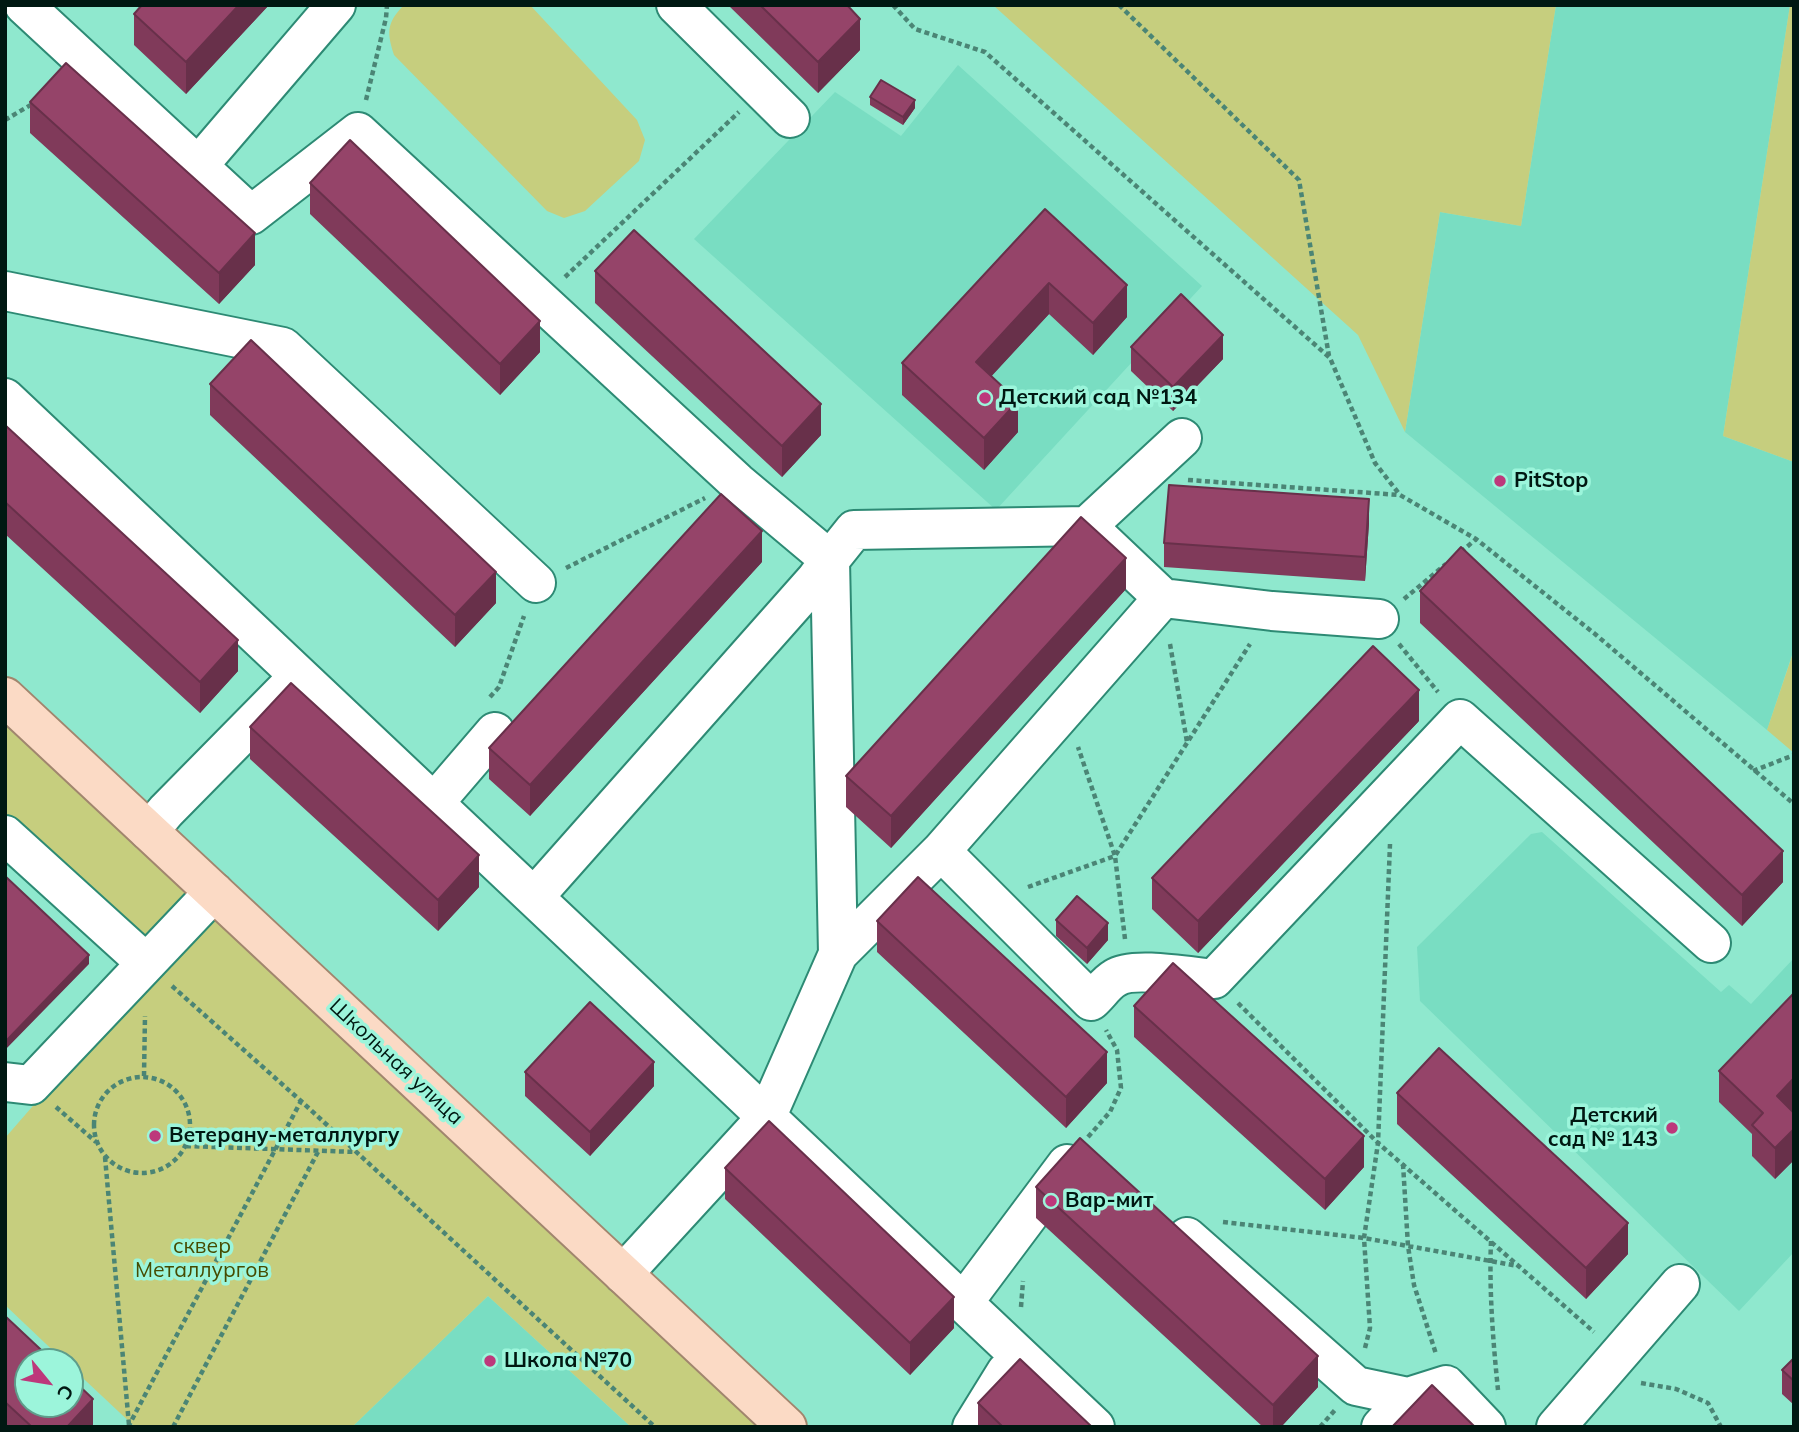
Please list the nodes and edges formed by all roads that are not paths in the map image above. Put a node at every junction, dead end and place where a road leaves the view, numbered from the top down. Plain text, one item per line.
1 (24, 5) edge
2 (336, 5) edge
3 (676, 5) edge
4 (790, 118) dead end
5 (198, 166) junction
6 (5, 291) edge
7 (5, 398) edge
8 (1182, 438) dead end
9 (1087, 526) junction
10 (830, 560) junction
11 (536, 583) road end
12 (1163, 598) junction
13 (1379, 620) road end
14 (299, 676) junction
15 (5, 697) edge
16 (488, 719) road end
17 (434, 803) junction
18 (149, 831) junction
19 (5, 835) edge
20 (941, 851) junction
21 (214, 892) junction
22 (534, 897) junction
23 (1711, 943) dead end
24 (838, 954) junction
25 (146, 963) junction
26 (18, 1083) edge
27 (766, 1118) junction
28 (1091, 1153) edge
29 (1161, 1215) edge
30 (623, 1274) junction
31 (1680, 1284) dead end
32 (962, 1303) junction
33 (1017, 1354) junction
34 (1408, 1397) junction
35 (1493, 1414) edge
36 (787, 1427) edge
37 (972, 1427) edge
38 (1094, 1427) edge
39 (1381, 1427) edge
40 (1556, 1427) edge

1 - 5 lane
2 - 5 lane
3 - 4 lane
5 - 10 lane
6 - 11 lane
7 - 14 lane
8 - 9 lane
9 - 10 lane
9 - 12 lane
10 - 22 lane
10 - 24 lane
12 - 13 lane
12 - 20 lane
14 - 17 lane
14 - 18 lane
15 - 18 main road, Школьная улица
16 - 17 lane
17 - 22 lane
18 - 21 main road, Школьная улица
19 - 25 lane
20 - 23 lane
20 - 24 lane
21 - 25 lane
21 - 30 main road, Школьная улица
22 - 27 lane
24 - 27 lane
25 - 26 lane
27 - 30 lane
27 - 32 lane
28 - 32 lane
29 - 34 lane
30 - 36 main road, Школьная улица
31 - 40 lane
32 - 33 lane
33 - 37 lane
33 - 38 lane
34 - 35 lane
34 - 39 lane

